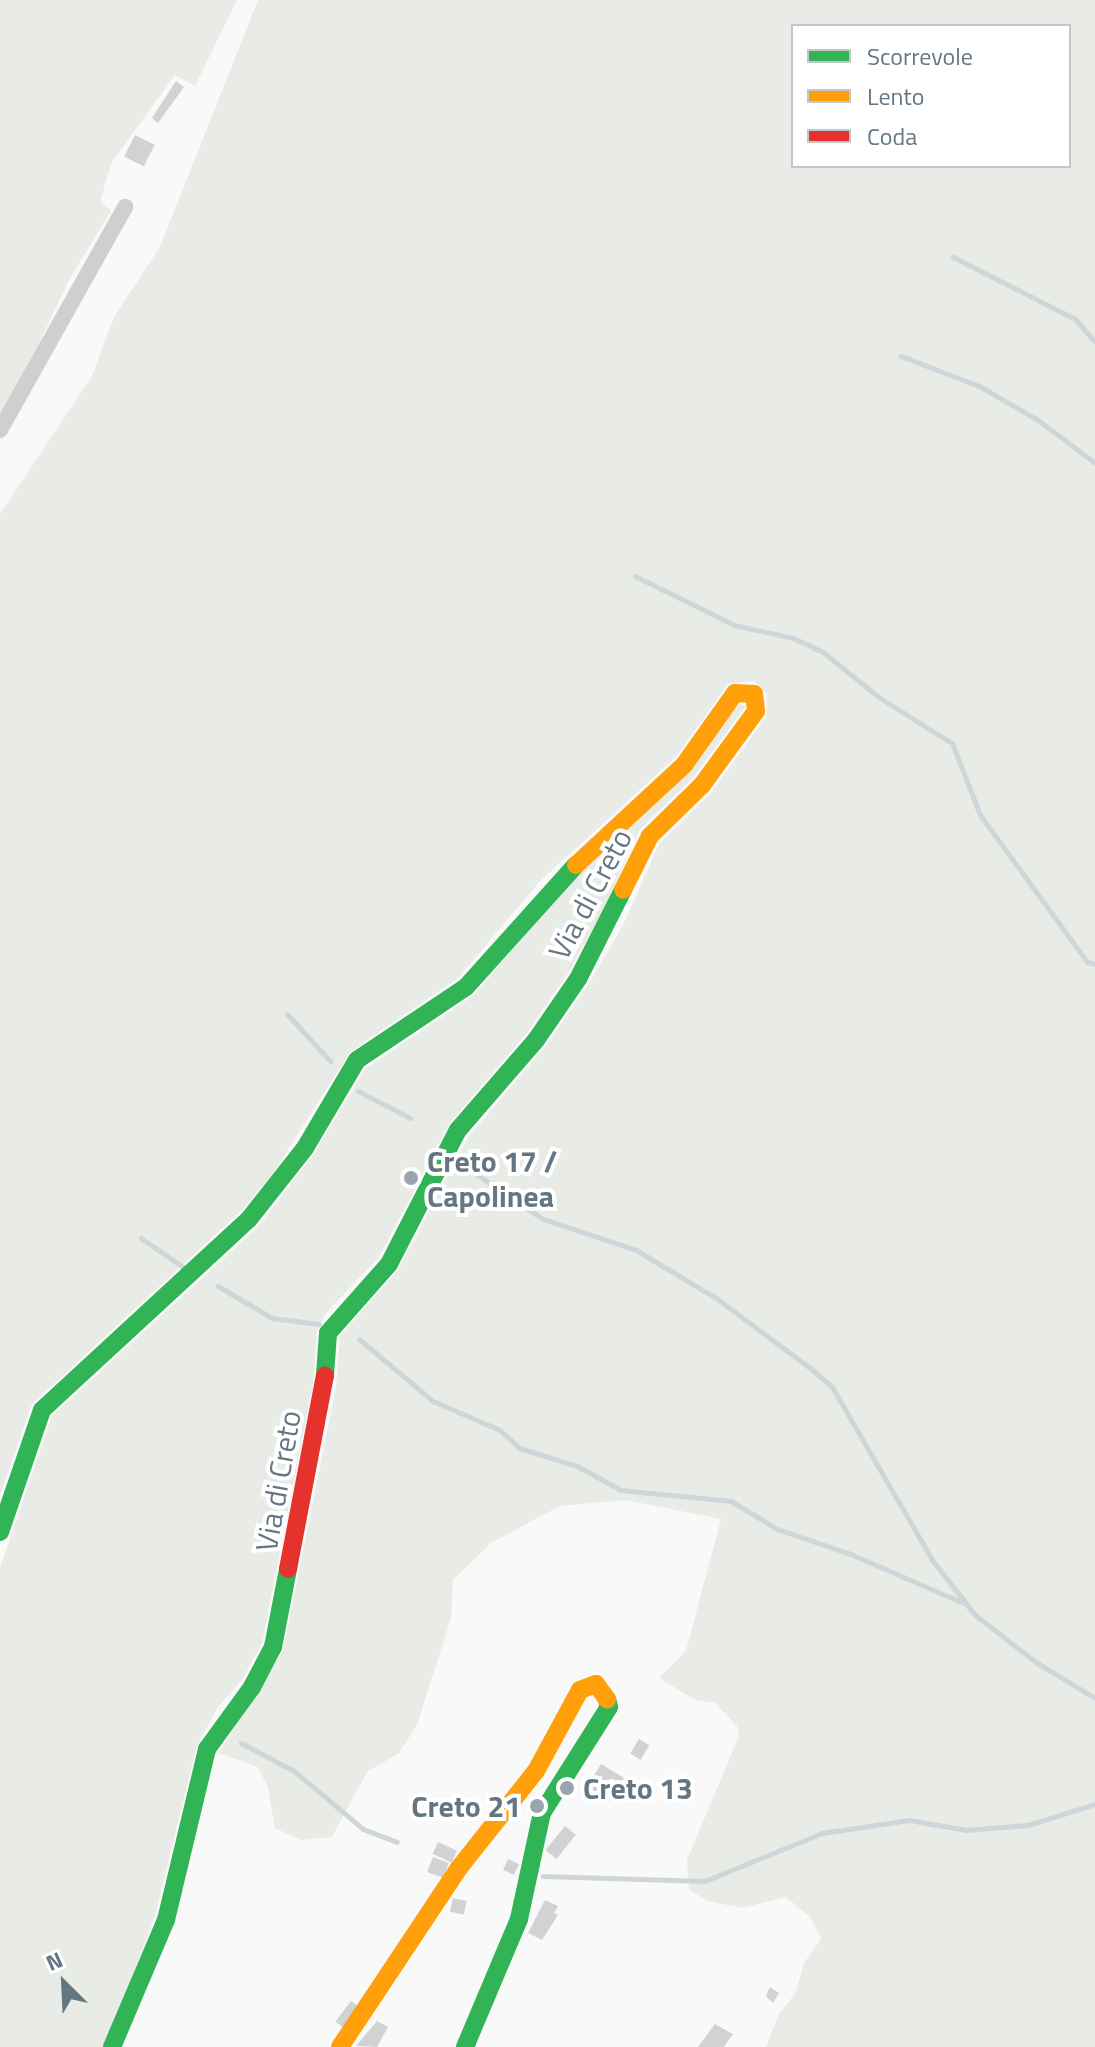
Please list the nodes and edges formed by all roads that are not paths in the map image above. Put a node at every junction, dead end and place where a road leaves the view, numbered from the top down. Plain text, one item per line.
1 (125, 207) dead end
2 (0, 430) edge
3 (0, 1532) edge
4 (112, 2047) edge
5 (340, 2047) edge
6 (465, 2047) edge

1 - 2 street
3 - 4 main road, Via di Creto
5 - 6 main road

